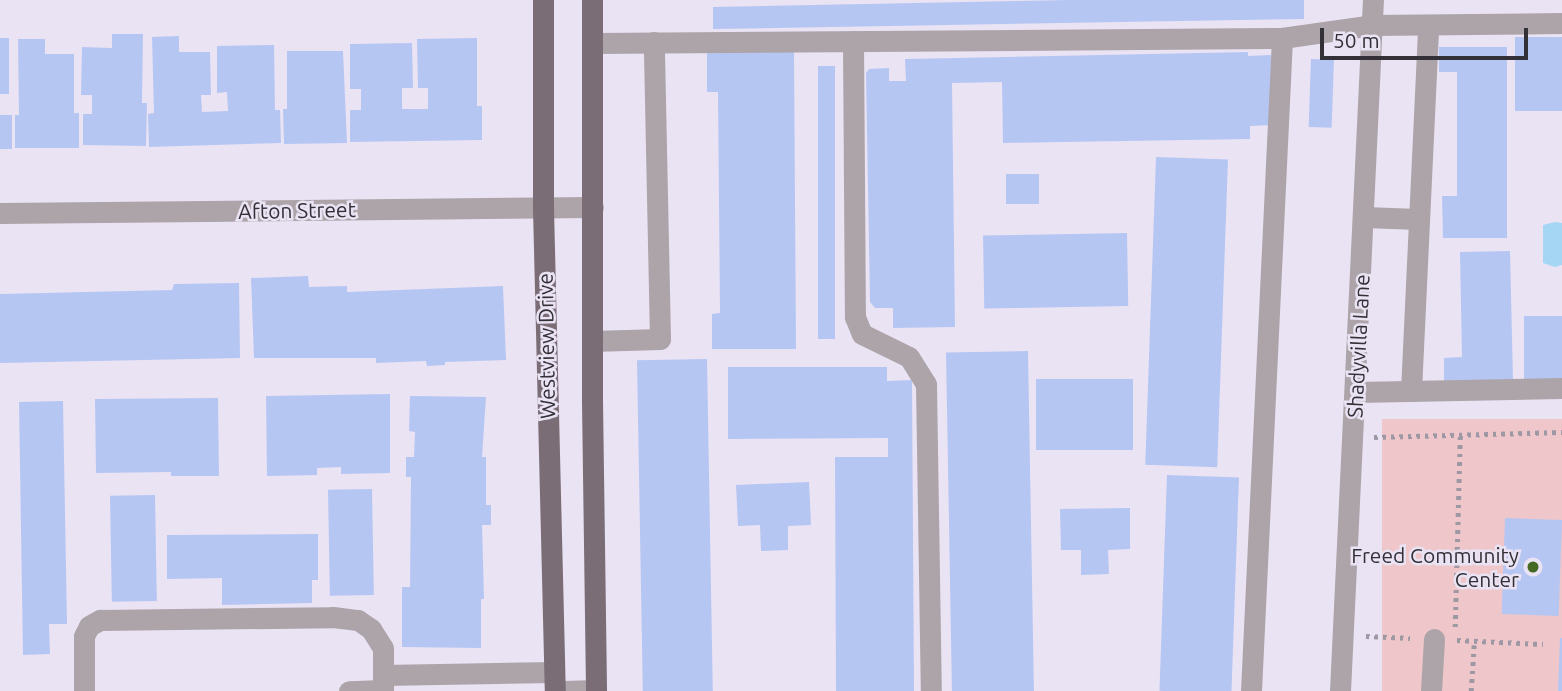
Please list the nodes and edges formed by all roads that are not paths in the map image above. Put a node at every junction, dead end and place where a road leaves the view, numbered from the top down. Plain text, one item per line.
1 (542, 0) edge
2 (592, 0) edge
3 (1373, 0) edge
4 (1562, 23) edge
5 (1372, 25) junction
6 (1427, 27) junction
7 (1282, 37) junction
8 (853, 41) junction
9 (654, 42) junction
10 (593, 43) junction
11 (593, 207) junction
12 (543, 208) junction
13 (0, 213) edge
14 (1364, 216) junction
15 (1418, 219) junction
16 (592, 341) junction
17 (1562, 388) edge
18 (1410, 391) junction
19 (1356, 392) junction
20 (1445, 640) road end
21 (383, 675) junction
22 (557, 685) edge
23 (85, 691) edge
24 (349, 691) edge
25 (596, 691) edge
26 (931, 691) edge
27 (1251, 691) edge
28 (1340, 691) edge
29 (1431, 691) edge

1 - 12 main road, Westview Drive
2 - 10 main road
3 - 5 street, Shadyvilla Lane
4 - 6 street
5 - 6 street
5 - 7 street
5 - 14 street, Shadyvilla Lane
6 - 15 street
7 - 8 street
7 - 27 street
8 - 9 street
8 - 26 street
9 - 10 street
9 - 16 street
10 - 11 main road
11 - 12 street, Afton Street
11 - 16 main road
12 - 13 street, Afton Street
12 - 22 main road, Westview Drive
14 - 15 street
14 - 19 street, Shadyvilla Lane
15 - 18 street
16 - 25 main road
17 - 18 street
18 - 19 street
19 - 28 street, Shadyvilla Lane
20 - 29 street
21 - 22 street
21 - 23 street
21 - 24 street
22 - 25 street

